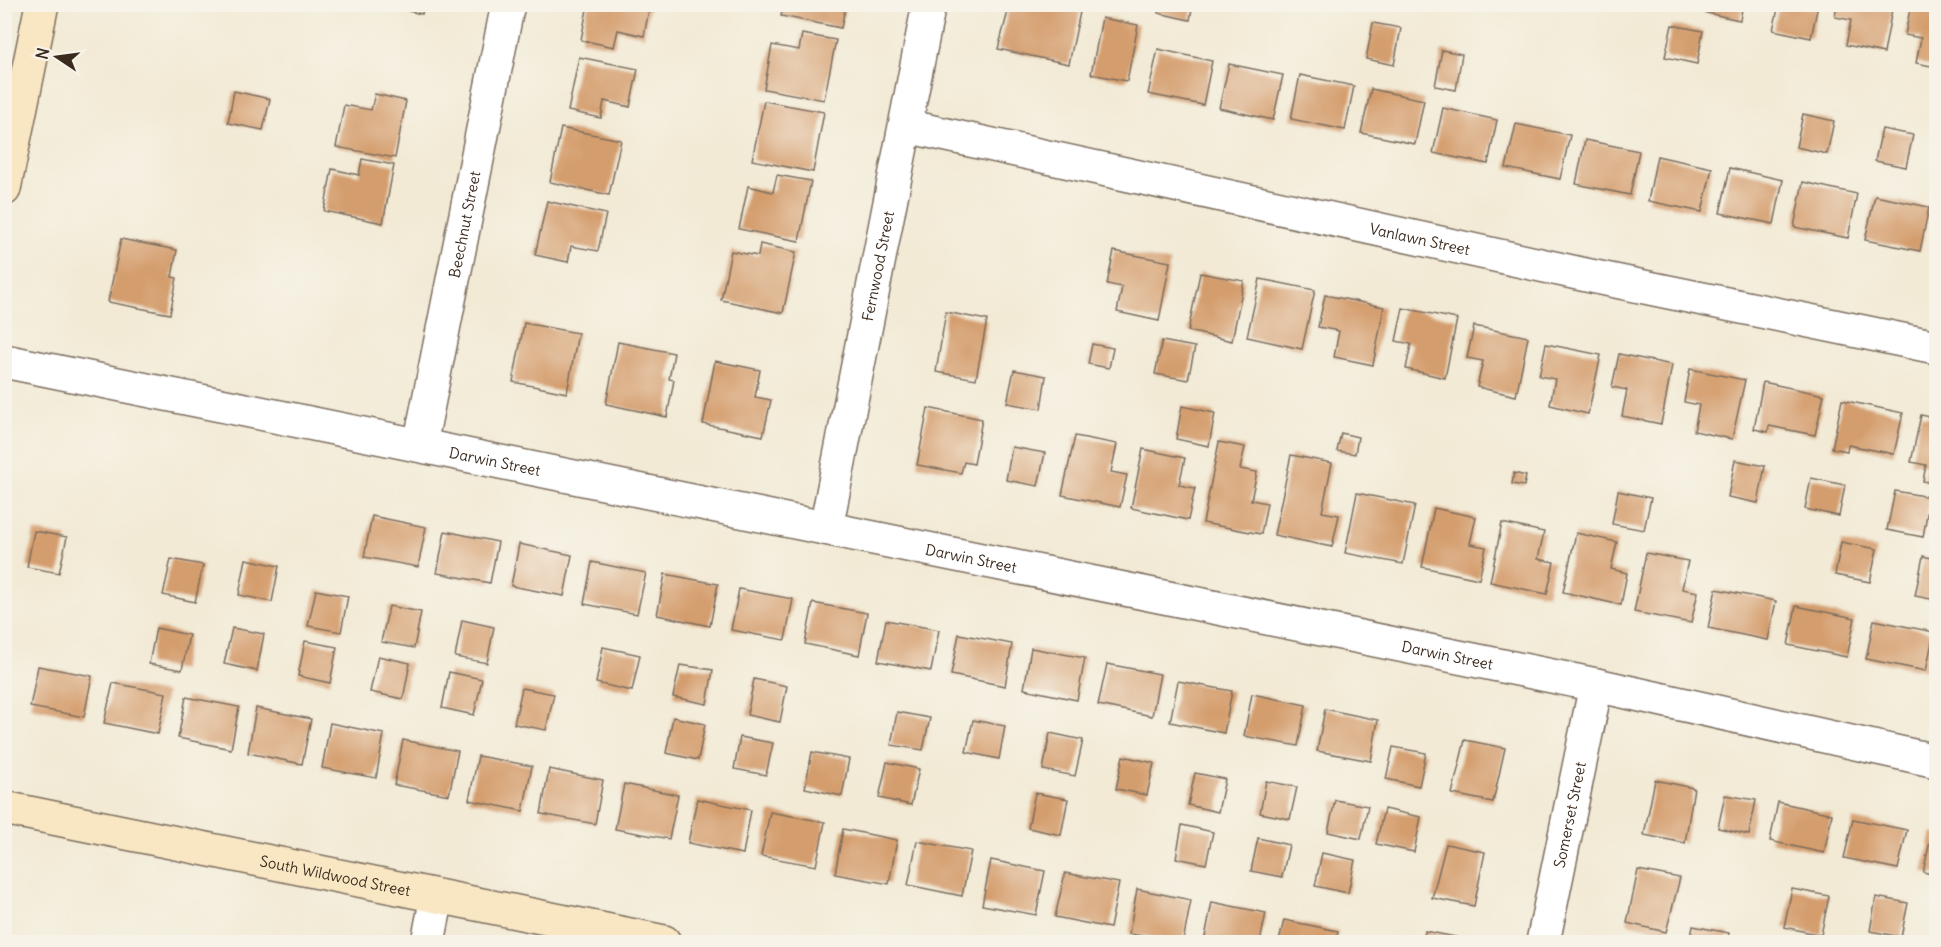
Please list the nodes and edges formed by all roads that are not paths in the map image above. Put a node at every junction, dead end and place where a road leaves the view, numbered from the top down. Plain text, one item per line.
1 (42, 4) edge
2 (508, 4) edge
3 (929, 4) edge
4 (906, 126) junction
5 (4, 189) edge
6 (1936, 347) edge
7 (4, 362) edge
8 (420, 445) junction
9 (826, 528) junction
10 (1596, 685) junction
11 (1936, 761) edge
12 (4, 808) edge
13 (437, 897) junction
14 (428, 942) edge
15 (664, 942) edge
16 (1543, 942) edge

1 - 5 street
2 - 8 street, Beechnut Street
3 - 4 street, Fernwood Street
4 - 6 street, Vanlawn Street
4 - 9 street, Fernwood Street
7 - 8 street, Darwin Street
8 - 9 street, Darwin Street
9 - 10 street, Darwin Street
10 - 11 street, Darwin Street
10 - 16 street, Somerset Street
12 - 13 street, South Wildwood Street
13 - 14 street
13 - 15 street, South Wildwood Street

